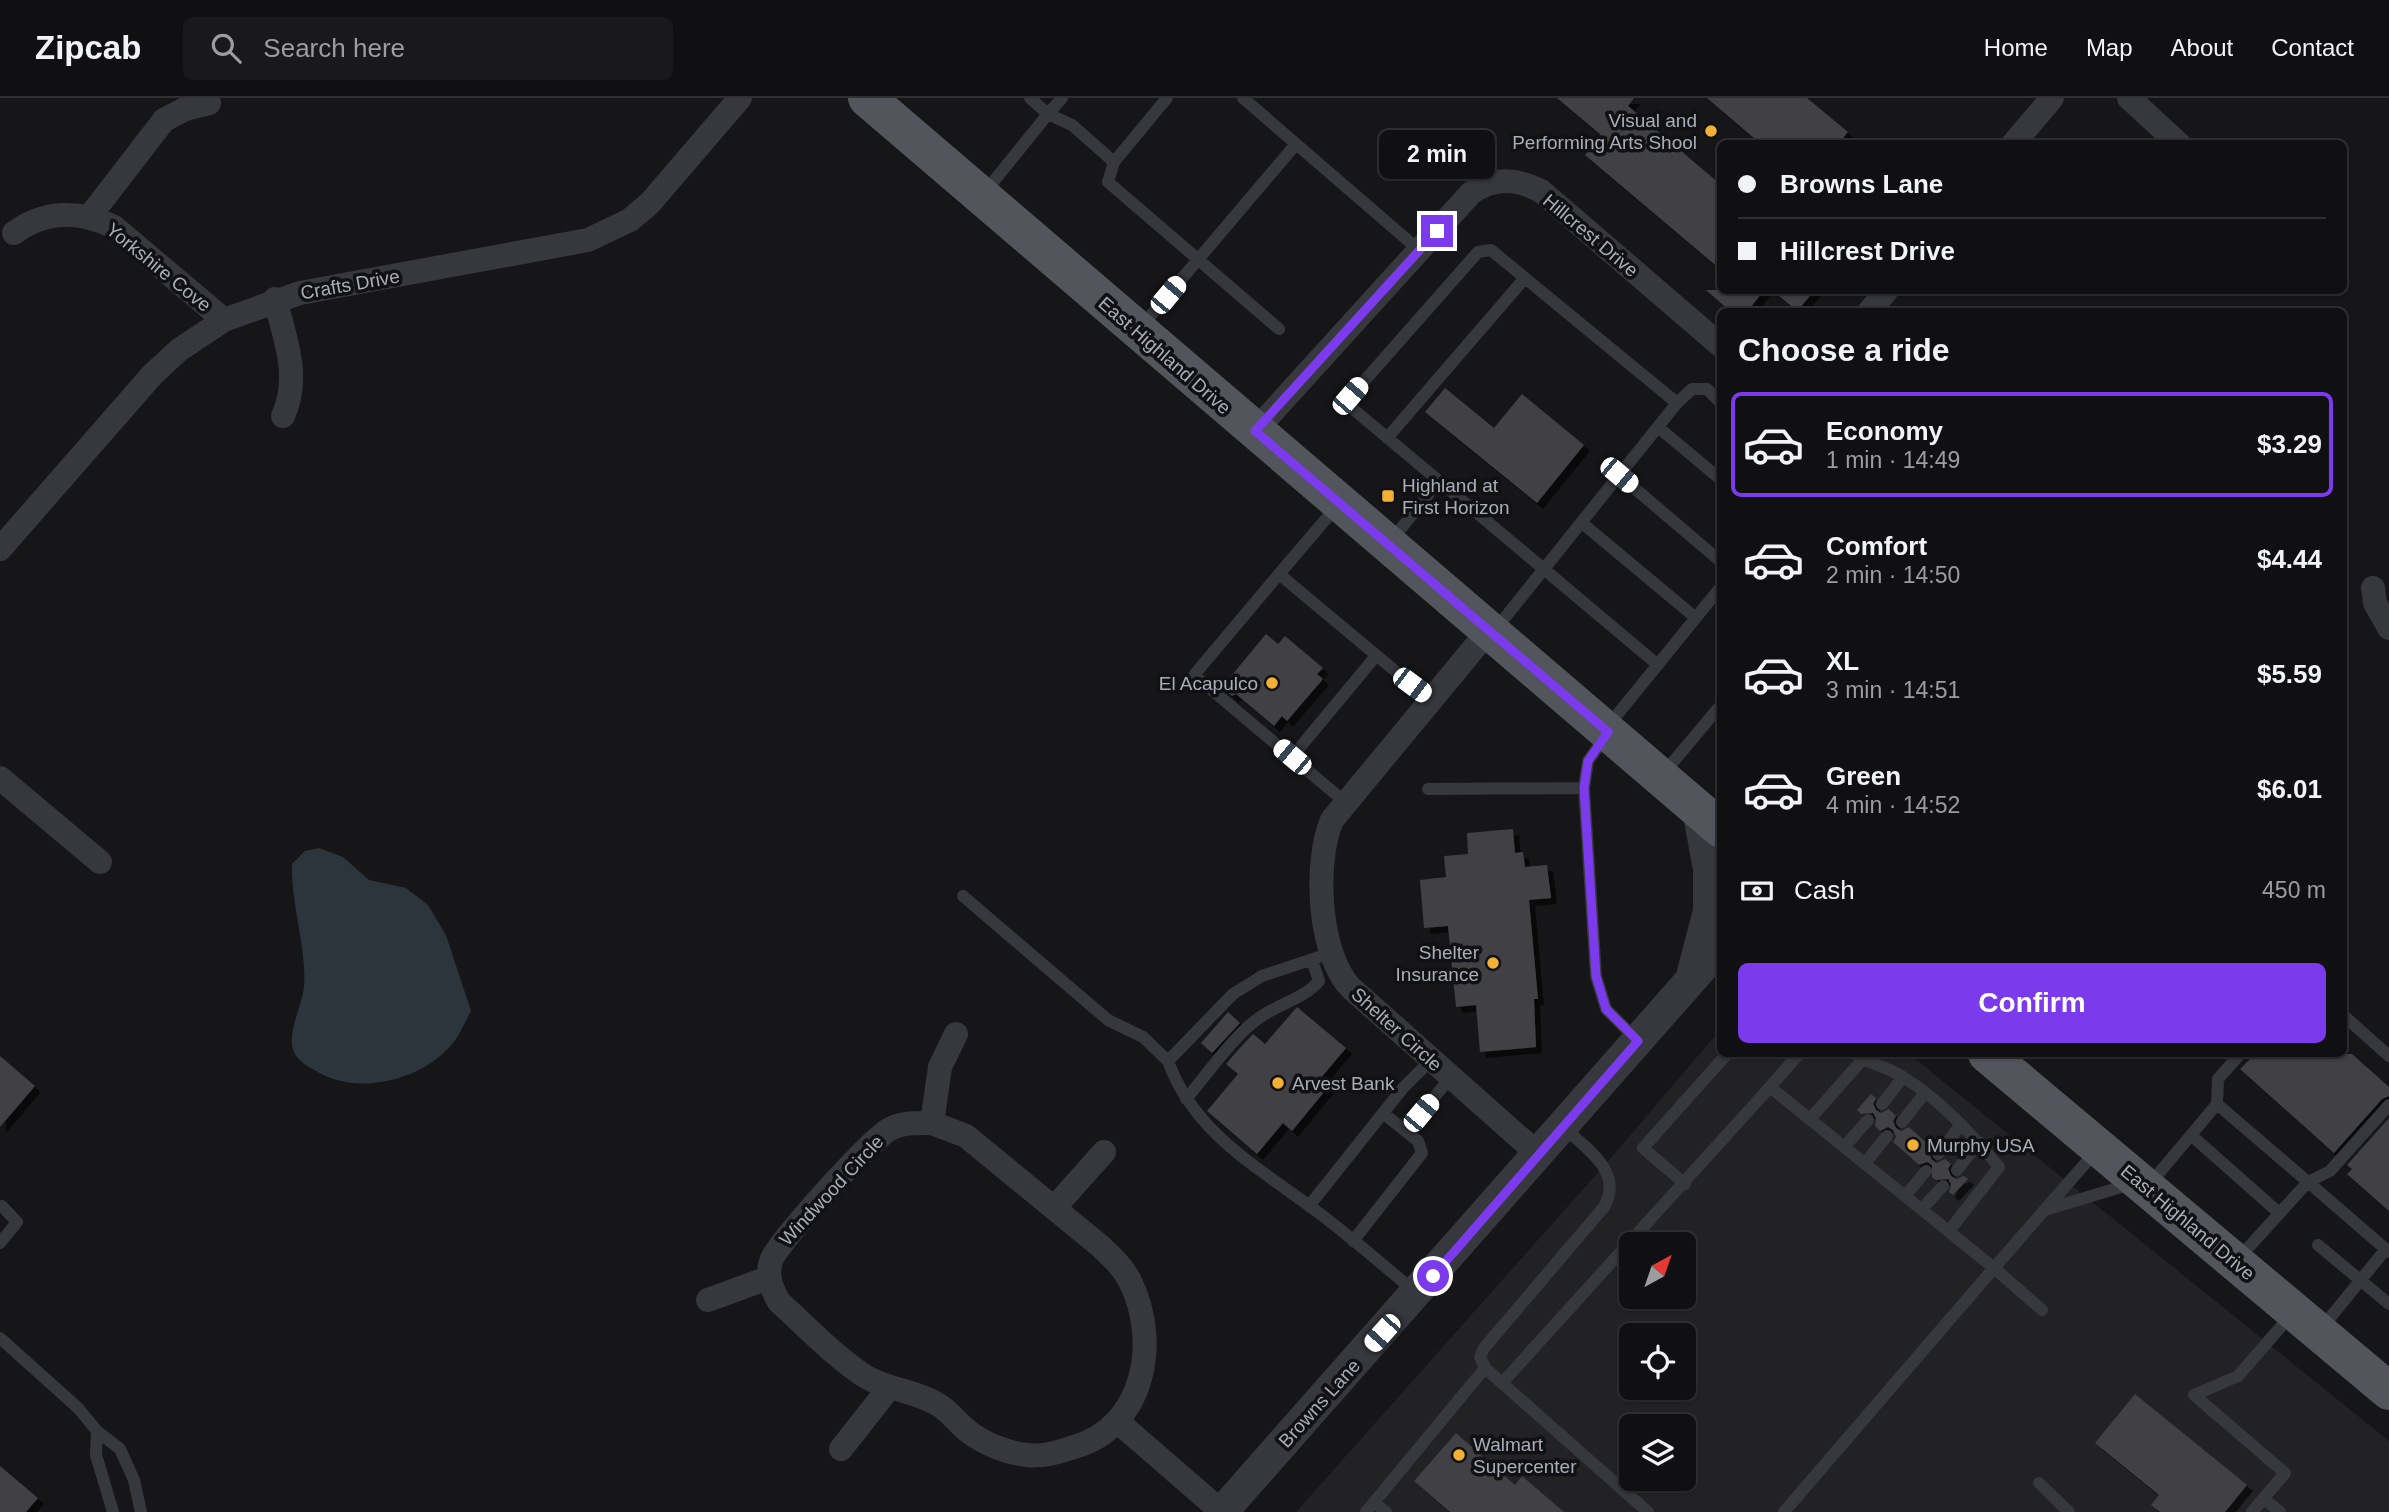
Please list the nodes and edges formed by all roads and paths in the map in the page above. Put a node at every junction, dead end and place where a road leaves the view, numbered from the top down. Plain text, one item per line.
1 (740, 98) edge
2 (867, 98) edge
3 (1030, 98) edge
4 (1062, 98) edge
5 (1167, 98) edge
6 (1243, 98) edge
7 (2052, 98) edge
8 (2129, 98) edge
9 (209, 103) dead end
10 (1048, 114) junction
11 (2016, 140) edge
12 (2175, 140) edge
13 (1296, 144) junction
14 (1114, 162) junction
15 (981, 197) junction
16 (90, 216) junction
17 (14, 233) dead end
18 (1419, 250) junction
19 (1199, 259) junction
20 (1525, 278) junction
21 (1884, 294) edge
22 (275, 299) junction
23 (1872, 308) edge
24 (224, 320) junction
25 (1279, 328) dead end
26 (1138, 331) junction
27 (1717, 342) edge
28 (1717, 399) edge
29 (1677, 403) junction
30 (283, 416) dead end
31 (1658, 427) junction
32 (1255, 431) junction
33 (1387, 438) junction
34 (1619, 475) junction
35 (1717, 476) edge
36 (1439, 481) junction
37 (1339, 503) junction
38 (1582, 523) junction
39 (1388, 544) junction
40 (0, 549) edge
41 (1717, 558) edge
42 (1544, 570) junction
43 (1279, 574) junction
44 (2373, 588) dead end
45 (1717, 592) edge
46 (1696, 618) junction
47 (2389, 628) edge
48 (1491, 632) junction
49 (1375, 657) junction
50 (1658, 665) junction
51 (1430, 700) junction
52 (1716, 721) edge
53 (1607, 731) junction
54 (1292, 757) junction
55 (1660, 777) junction
56 (0, 778) edge
57 (1584, 788) junction
58 (1428, 789) dead end
59 (1345, 802) junction
60 (1709, 818) edge
61 (100, 862) dead end
62 (963, 896) dead end
63 (1717, 953) edge
64 (1321, 956) junction
65 (1706, 975) edge
66 (2347, 1018) edge
67 (956, 1034) dead end
68 (1638, 1041) junction
69 (2389, 1056) edge
70 (1724, 1057) edge
71 (1796, 1057) edge
72 (1858, 1057) edge
73 (1861, 1057) edge
74 (1991, 1057) edge
75 (2237, 1057) edge
76 (1432, 1060) junction
77 (1168, 1061) junction
78 (1451, 1077) junction
79 (1903, 1077) junction
80 (1770, 1087) junction
81 (1924, 1094) junction
82 (1186, 1099) junction
83 (1882, 1104) dead end
84 (2217, 1104) junction
85 (2389, 1105) edge
86 (1383, 1114) junction
87 (1810, 1119) junction
88 (1868, 1121) dead end
89 (1902, 1122) dead end
90 (932, 1123) junction
91 (1960, 1126) junction
92 (1563, 1127) junction
93 (1406, 1131) junction
94 (1887, 1136) dead end
95 (2192, 1136) junction
96 (1979, 1142) junction
97 (1844, 1147) junction
98 (2099, 1147) junction
99 (1104, 1152) dead end
100 (1938, 1153) dead end
101 (1539, 1155) junction
102 (1865, 1163) junction
103 (1957, 1170) dead end
104 (1926, 1171) dead end
105 (2308, 1182) junction
106 (1685, 1184) junction
107 (2142, 1185) junction
108 (1943, 1186) dead end
109 (1905, 1196) junction
110 (2, 1206) dead end
111 (1309, 1206) junction
112 (1054, 1208) junction
113 (1922, 1209) junction
114 (2044, 1210) junction
115 (2278, 1212) junction
116 (1949, 1231) junction
117 (1353, 1241) junction
118 (0, 1243) edge
119 (2318, 1245) dead end
120 (2388, 1250) edge
121 (2236, 1262) junction
122 (1994, 1268) junction
123 (768, 1278) junction
124 (2361, 1281) junction
125 (1417, 1294) junction
126 (708, 1300) dead end
127 (2389, 1304) edge
128 (2042, 1310) dead end
129 (2306, 1321) junction
130 (0, 1338) edge
131 (1485, 1368) junction
132 (1503, 1382) junction
133 (889, 1388) junction
134 (2389, 1391) edge
135 (1117, 1421) junction
136 (97, 1431) junction
137 (841, 1449) dead end
138 (2039, 1483) dead end
139 (2264, 1499) junction
140 (1370, 1507) edge
141 (113, 1512) edge
142 (141, 1512) edge
143 (1222, 1512) edge
144 (1386, 1512) edge
145 (1648, 1512) edge
146 (1784, 1512) edge
147 (2069, 1512) edge
148 (2252, 1512) edge
149 (2280, 1512) edge

1 - 22 street, Crafts Drive
2 - 15 main road, East Highland Drive
3 - 10 lane
4 - 10 lane
5 - 14 lane
6 - 13 lane
7 - 11 street
8 - 12 street
9 - 16 street
10 - 14 lane
10 - 15 lane
13 - 18 lane
13 - 19 lane
14 - 19 lane
15 - 26 main road, East Highland Drive
16 - 17 street, Yorkshire Cove
16 - 24 street, Yorkshire Cove
18 - 27 street, Hillcrest Drive
18 - 32 street, Hillcrest Drive
19 - 25 lane
19 - 26 lane
20 - 29 lane
20 - 33 lane
20 - 33 lane
21 - 23 street
22 - 24 street, Crafts Drive
22 - 30 street
24 - 40 street, Crafts Drive
26 - 32 main road, East Highland Drive
28 - 29 lane
29 - 31 lane
31 - 34 lane
31 - 35 lane
32 - 37 main road, East Highland Drive
33 - 36 lane
34 - 38 lane
34 - 41 lane
36 - 39 lane
36 - 42 lane
37 - 39 main road, East Highland Drive
37 - 43 lane
38 - 42 lane
38 - 46 lane
39 - 48 main road, East Highland Drive
42 - 48 lane
42 - 50 lane
43 - 49 lane
43 - 54 lane
44 - 47 street
45 - 46 lane
46 - 50 lane
48 - 51 street, Shelter Circle
48 - 53 main road, East Highland Drive
49 - 51 lane
49 - 54 lane
50 - 53 lane
51 - 59 street, Shelter Circle
52 - 55 lane
53 - 55 main road, East Highland Drive
53 - 57 lane
54 - 59 lane
55 - 60 main road, East Highland Drive
56 - 61 street
57 - 58 lane
57 - 68 lane
59 - 64 street, Shelter Circle
60 - 65 street
62 - 77 lane
63 - 65 street, Browns Lane
64 - 76 street, Shelter Circle
64 - 77 lane
64 - 82 lane
65 - 68 street, Browns Lane
66 - 69 lane
67 - 90 street
68 - 92 street, Browns Lane
70 - 106 lane
71 - 80 lane
72 - 87 lane
73 - 79 lane
74 - 98 main road, East Highland Drive
75 - 84 lane
76 - 78 street, Shelter Circle
76 - 86 lane
77 - 82 lane
78 - 93 lane
78 - 101 street, Shelter Circle
79 - 81 lane
79 - 83 lane
80 - 87 lane
80 - 106 lane
81 - 89 lane
81 - 91 lane
82 - 111 lane
84 - 95 lane
84 - 105 lane
85 - 105 lane
86 - 93 lane
86 - 111 lane
87 - 97 lane
88 - 97 lane
90 - 112 street, Windwood Circle
90 - 123 street, Windwood Circle
91 - 96 lane
91 - 100 lane
92 - 101 street, Browns Lane
92 - 131 lane
93 - 117 lane
94 - 102 lane
95 - 107 lane
95 - 115 lane
96 - 103 lane
96 - 116 lane
97 - 102 lane
98 - 107 main road, East Highland Drive
98 - 114 lane
99 - 112 street
101 - 125 street, Browns Lane
102 - 109 lane
104 - 109 lane
105 - 115 lane
105 - 120 lane
106 - 132 lane
107 - 114 lane
107 - 121 main road, East Highland Drive
108 - 113 lane
109 - 113 lane
110 - 118 lane
111 - 117 lane
112 - 135 street, Windwood Circle
113 - 116 lane
114 - 122 lane
115 - 121 lane
116 - 122 lane
117 - 125 lane
119 - 124 lane
120 - 124 lane
121 - 129 main road, East Highland Drive
122 - 128 lane
122 - 146 lane
123 - 126 street
123 - 133 street, Windwood Circle
124 - 127 lane
124 - 129 lane
125 - 143 street, Browns Lane
129 - 134 main road, East Highland Drive
129 - 139 lane
130 - 136 lane
131 - 132 lane
131 - 140 lane
132 - 145 lane
133 - 135 street, Windwood Circle
133 - 137 street
135 - 143 street
136 - 141 lane
136 - 142 lane
138 - 147 lane
139 - 148 lane
139 - 149 lane
140 - 144 lane

